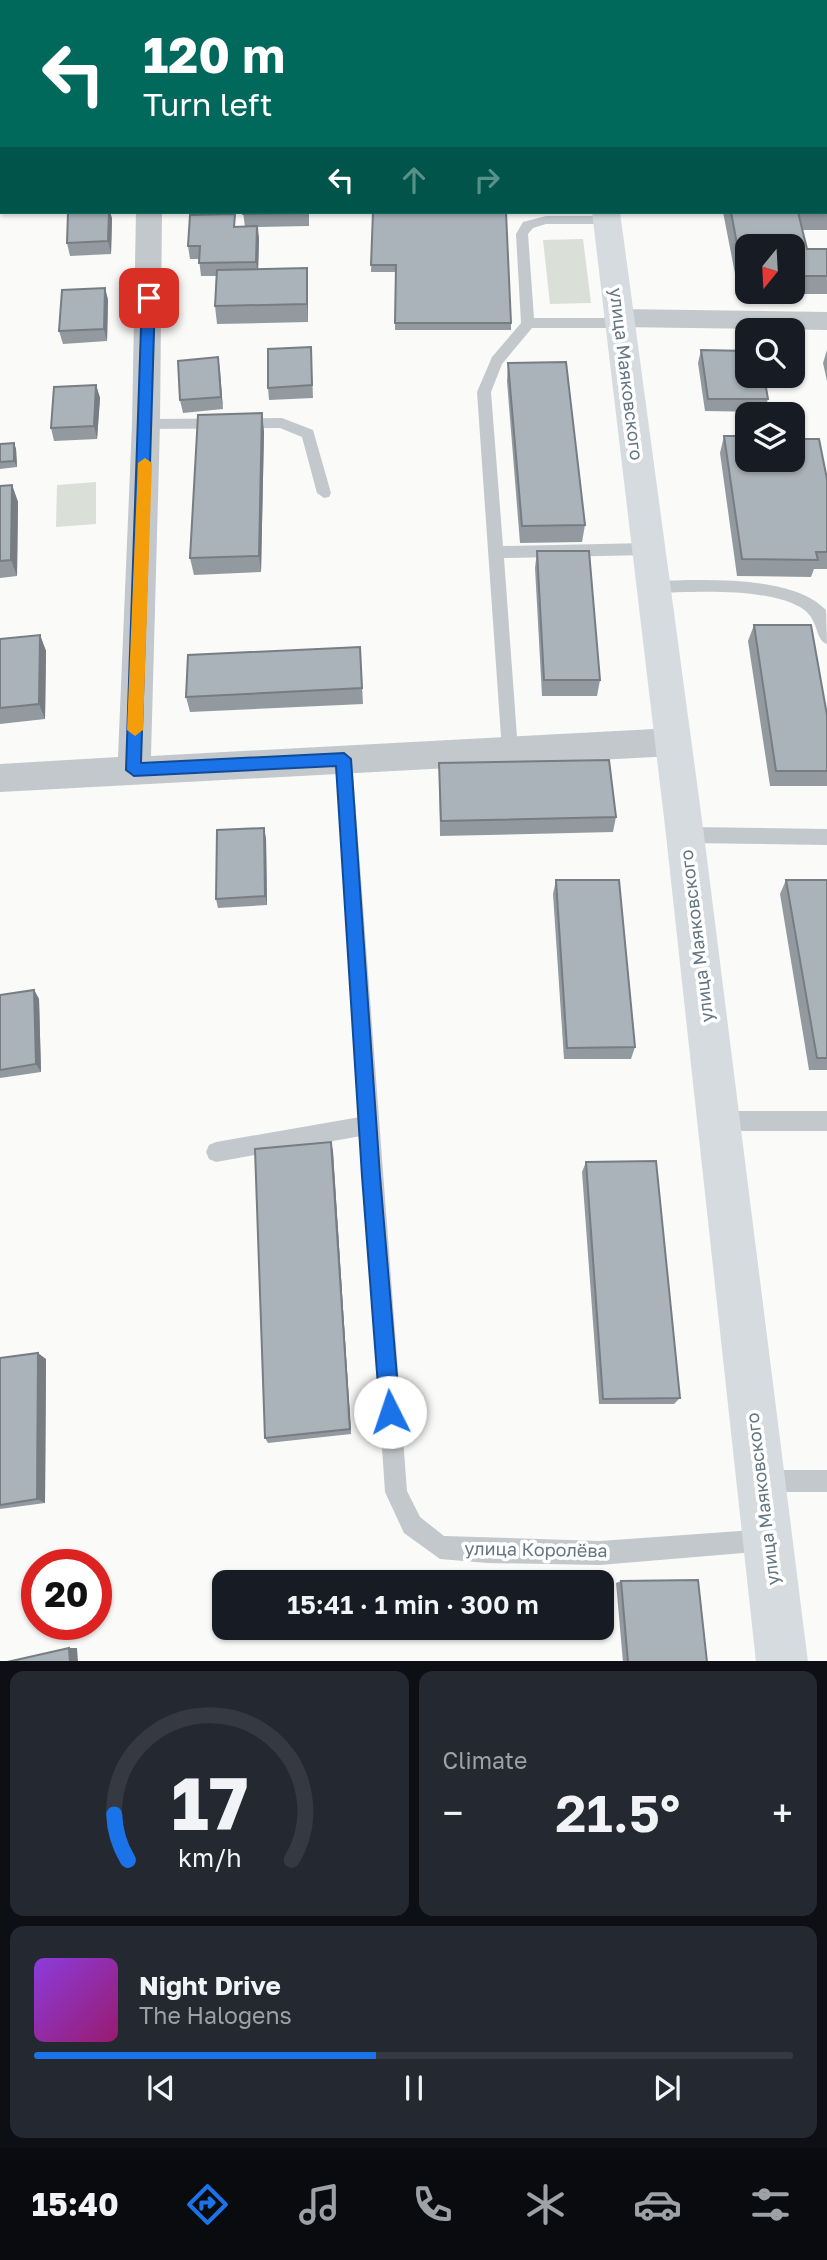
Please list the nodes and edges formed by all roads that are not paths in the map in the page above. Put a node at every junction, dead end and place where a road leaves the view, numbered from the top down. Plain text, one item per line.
1 (149, 214) edge
2 (607, 216) edge
3 (618, 320) junction
4 (827, 321) edge
5 (528, 323) junction
6 (146, 424) junction
7 (324, 493) dead end
8 (496, 552) junction
9 (650, 568) junction
10 (827, 638) edge
11 (673, 742) junction
12 (510, 751) junction
13 (344, 759) junction
14 (134, 770) junction
15 (0, 778) edge
16 (685, 835) junction
17 (827, 837) edge
18 (718, 1121) junction
19 (827, 1121) edge
20 (368, 1125) junction
21 (216, 1152) dead end
22 (762, 1481) junction
23 (827, 1481) edge
24 (767, 1540) junction
25 (782, 1661) edge

1 - 6 street
2 - 3 street, улица Маяковского
2 - 5 lane
3 - 4 street
3 - 5 lane
3 - 9 street, улица Маяковского
5 - 8 lane
6 - 7 lane
6 - 14 street
8 - 9 lane
8 - 12 lane
9 - 10 lane
9 - 11 street, улица Маяковского
11 - 12 street
11 - 16 street, улица Маяковского
12 - 13 street
13 - 14 street
13 - 20 lane, улица Королёва
14 - 15 street
16 - 17 lane
16 - 18 street, улица Маяковского
18 - 19 lane
18 - 22 street, улица Маяковского
20 - 21 lane
20 - 24 lane, улица Королёва
22 - 23 lane
22 - 24 street, улица Маяковского
24 - 25 street, улица Маяковского

